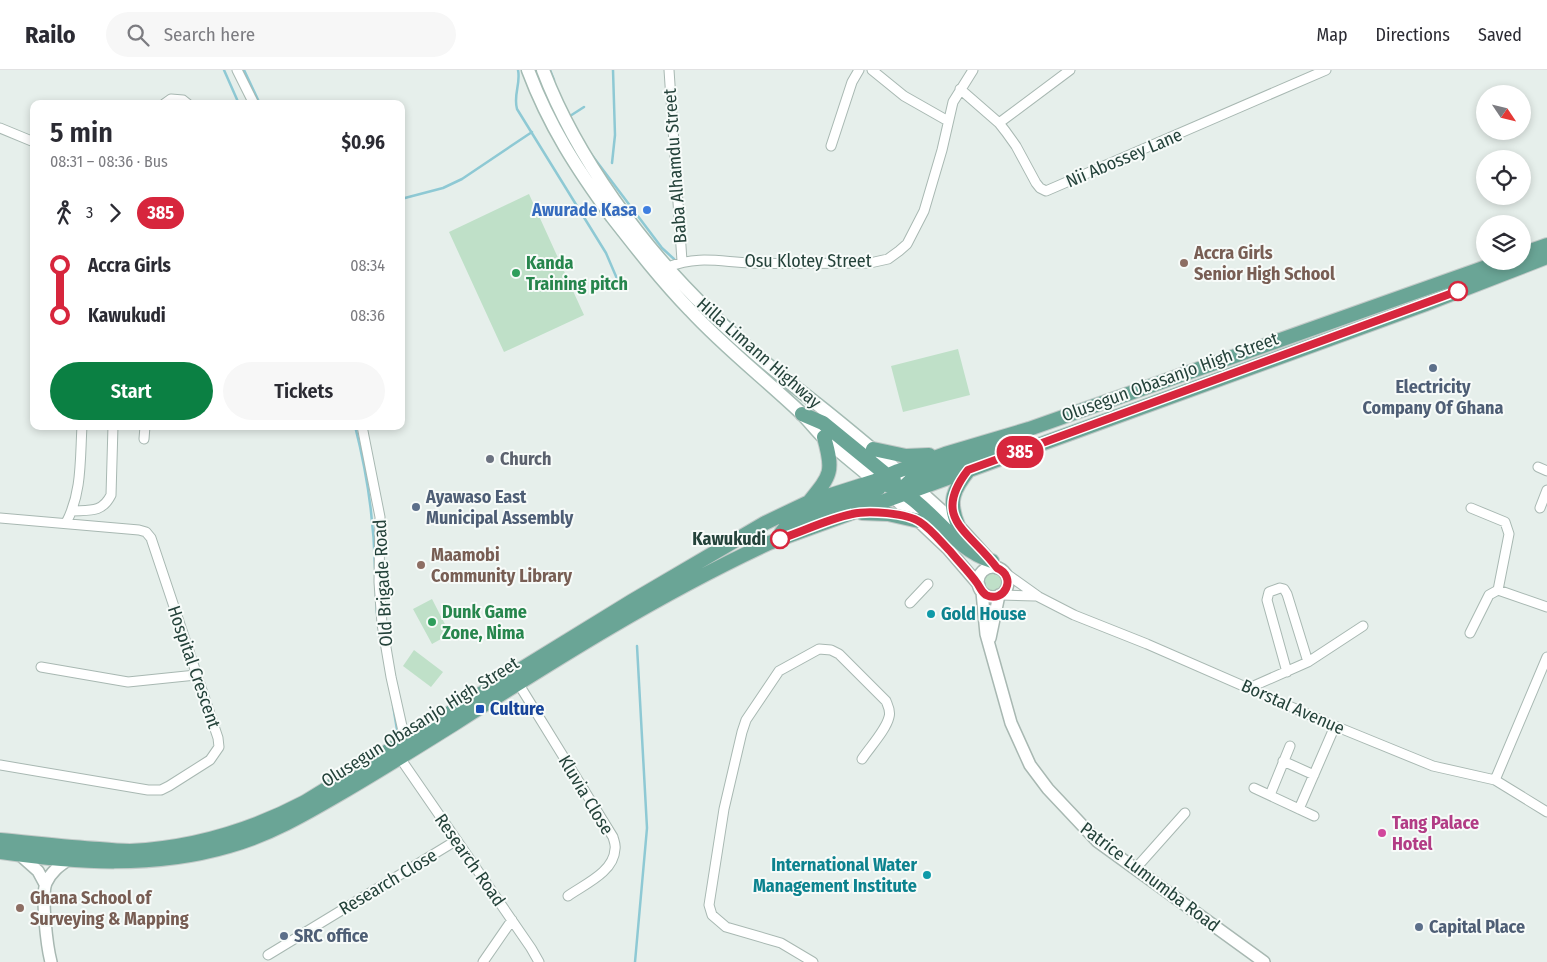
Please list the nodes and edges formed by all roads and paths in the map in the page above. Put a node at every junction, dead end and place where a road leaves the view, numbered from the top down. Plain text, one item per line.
1 (237, 70) edge
2 (528, 70) edge
3 (543, 70) edge
4 (669, 70) edge
5 (859, 70) edge
6 (872, 70) edge
7 (973, 70) edge
8 (1070, 70) edge
9 (1326, 70) edge
10 (960, 89) junction
11 (170, 100) edge
12 (183, 100) edge
13 (252, 100) edge
14 (948, 121) junction
15 (999, 124) junction
16 (0, 128) edge
17 (30, 140) edge
18 (831, 146) dead end
19 (1547, 245) edge
20 (1531, 251) edge
21 (1547, 257) edge
22 (682, 261) junction
23 (668, 267) junction
24 (1478, 270) edge
25 (802, 414) junction
26 (1029, 429) junction
27 (82, 430) edge
28 (113, 430) edge
29 (145, 430) edge
30 (363, 430) edge
31 (824, 437) junction
32 (144, 439) dead end
33 (873, 449) junction
34 (945, 454) junction
35 (1538, 467) dead end
36 (968, 470) junction
37 (1547, 471) edge
38 (896, 485) junction
39 (1547, 490) edge
40 (809, 502) junction
41 (1471, 508) dead end
42 (1540, 508) dead end
43 (72, 511) junction
44 (854, 513) junction
45 (0, 518) edge
46 (919, 521) junction
47 (66, 524) junction
48 (958, 525) junction
49 (769, 543) junction
50 (998, 567) junction
51 (928, 584) dead end
52 (980, 589) junction
53 (1498, 590) junction
54 (1000, 595) junction
55 (1039, 597) junction
56 (910, 603) dead end
57 (1547, 606) edge
58 (1363, 626) dead end
59 (1470, 634) dead end
60 (989, 645) junction
61 (1547, 657) edge
62 (1308, 662) junction
63 (41, 667) dead end
64 (1288, 672) junction
65 (196, 675) junction
66 (518, 683) junction
67 (1250, 688) junction
68 (1335, 726) junction
69 (405, 740) junction
70 (1290, 746) dead end
71 (400, 758) junction
72 (862, 759) dead end
73 (1283, 761) junction
74 (0, 765) edge
75 (1314, 775) junction
76 (1495, 780) junction
77 (1254, 788) dead end
78 (1270, 795) junction
79 (1299, 809) junction
80 (1185, 812) dead end
81 (1547, 812) edge
82 (1314, 816) dead end
83 (0, 840) edge
84 (457, 840) junction
85 (0, 852) edge
86 (20, 855) junction
87 (68, 860) junction
88 (1136, 868) junction
89 (46, 884) junction
90 (568, 896) dead end
91 (512, 920) junction
92 (268, 955) dead end
93 (51, 962) edge
94 (483, 962) edge
95 (539, 962) edge
96 (813, 962) edge
97 (1264, 962) edge

1 - 13 street
2 - 25 main road, Hilla Limann Highway
3 - 23 main road, Hilla Limann Highway
4 - 22 street, Baba Alhamdu Street
5 - 18 street
6 - 14 street
7 - 10 street, Osu Klotey Street
8 - 15 street
9 - 15 street, Nii Abossey Lane
10 - 14 street, Osu Klotey Street
10 - 15 street, Nii Abossey Lane
11 - 12 street
14 - 22 street, Osu Klotey Street
16 - 17 street
19 - 20 main road
21 - 36 main road, Olusegun Obasanjo High Street
22 - 23 street, Osu Klotey Street
23 - 33 main road, Hilla Limann Highway
24 - 26 main road, Olusegun Obasanjo High Street
25 - 31 main road, Hilla Limann Highway
25 - 38 main road
26 - 34 main road, Olusegun Obasanjo High Street
26 - 38 main road
27 - 43 street
28 - 43 street
29 - 32 street
30 - 69 street, Old Brigade Road
31 - 38 main road, Hilla Limann Highway
31 - 40 main road
33 - 34 main road
33 - 38 main road, Hilla Limann Highway
34 - 38 main road, Olusegun Obasanjo High Street
35 - 37 street
36 - 38 main road, Olusegun Obasanjo High Street
36 - 48 main road
38 - 40 main road, Olusegun Obasanjo High Street
38 - 44 main road, Olusegun Obasanjo High Street
38 - 46 street
38 - 48 street
38 - 49 main road
38 - 50 main road
39 - 42 street
40 - 69 main road, Olusegun Obasanjo High Street
41 - 53 street
43 - 47 street
44 - 46 main road
44 - 49 main road, Olusegun Obasanjo High Street
45 - 47 street, Hospital Crescent
46 - 52 street
47 - 65 street, Hospital Crescent
48 - 50 street
49 - 66 main road, Olusegun Obasanjo High Street
50 - 52 street
50 - 54 street
50 - 55 street, Borstal Avenue
51 - 56 street
52 - 54 street
52 - 60 street, Patrice Lumumba Road
53 - 57 street
53 - 59 street
54 - 55 street, Borstal Avenue
54 - 60 street, Patrice Lumumba Road
55 - 67 street, Borstal Avenue
58 - 62 street
60 - 88 street, Patrice Lumumba Road
61 - 76 street
62 - 64 street
62 - 64 street
63 - 65 street
64 - 67 street
65 - 74 street, Hospital Crescent
66 - 71 main road, Olusegun Obasanjo High Street
66 - 90 street, Kluvia Close
67 - 68 street, Borstal Avenue
68 - 75 street
68 - 76 street, Borstal Avenue
69 - 83 main road, Olusegun Obasanjo High Street
70 - 73 street
71 - 84 street, Research Road
71 - 87 main road, Olusegun Obasanjo High Street
72 - 96 street
73 - 75 street
73 - 78 street
75 - 79 street
76 - 81 street, Borstal Avenue
77 - 78 street
78 - 79 street
79 - 82 street
80 - 88 street
84 - 91 street, Research Road
84 - 92 street, Research Close
85 - 86 main road, Olusegun Obasanjo High Street
86 - 87 main road, Olusegun Obasanjo High Street
86 - 89 street
87 - 89 street
88 - 97 street, Patrice Lumumba Road
89 - 93 street
91 - 94 street
91 - 95 street, Research Road

